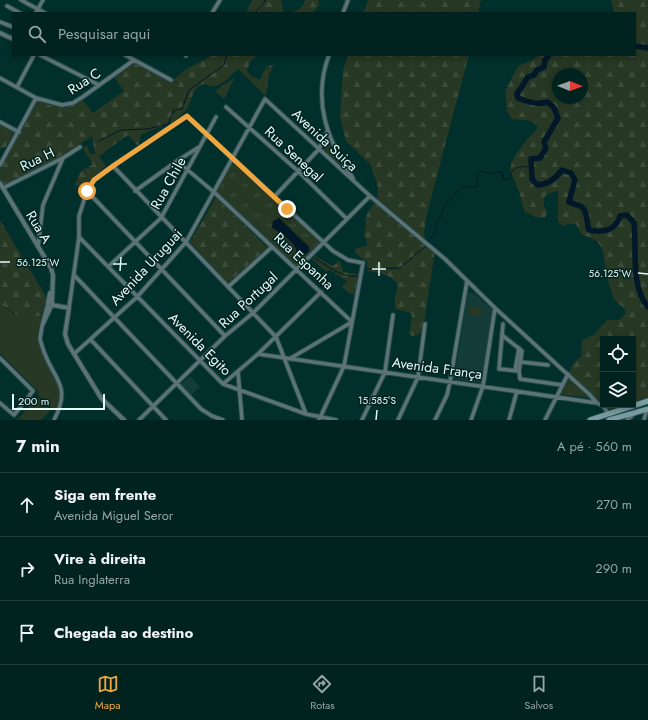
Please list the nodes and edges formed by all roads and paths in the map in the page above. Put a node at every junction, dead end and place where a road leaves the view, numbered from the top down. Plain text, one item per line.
1 (20, 0) edge
2 (43, 0) edge
3 (220, 0) edge
4 (348, 0) edge
5 (7, 6) dead end
6 (37, 11) edge
7 (18, 12) edge
8 (213, 12) edge
9 (343, 12) edge
10 (0, 22) edge
11 (12, 27) edge
12 (0, 33) edge
13 (12, 39) edge
14 (33, 56) edge
15 (42, 56) edge
16 (127, 56) edge
17 (329, 56) edge
18 (134, 60) junction
19 (0, 78) edge
20 (171, 80) dead end
21 (99, 85) junction
22 (17, 87) junction
23 (36, 98) junction
24 (265, 99) joint
25 (226, 107) dead end
26 (216, 117) dead end
27 (0, 122) edge
28 (250, 128) junction
29 (18, 132) junction
30 (328, 132) junction
31 (207, 135) junction
32 (201, 146) junction
33 (80, 147) dead end
34 (319, 149) junction
35 (63, 158) junction
36 (233, 158) junction
37 (177, 161) junction
38 (0, 165) edge
39 (113, 166) junction
40 (188, 171) junction
41 (298, 171) junction
42 (0, 183) edge
43 (357, 184) junction
44 (3, 188) junction
45 (87, 191) junction
46 (135, 191) junction
47 (215, 193) junction
48 (370, 196) junction
49 (274, 197) junction
50 (161, 218) junction
51 (347, 219) junction
52 (79, 237) junction
53 (136, 242) junction
54 (186, 242) junction
55 (324, 243) junction
56 (38, 247) junction
57 (272, 247) junction
58 (109, 266) junction
59 (162, 268) junction
60 (298, 269) junction
61 (74, 275) junction
62 (467, 281) junction
63 (228, 287) junction
64 (321, 292) junction
65 (137, 296) junction
66 (50, 304) junction
67 (69, 308) junction
68 (495, 308) junction
69 (253, 313) junction
70 (393, 315) dead end
71 (113, 318) junction
72 (352, 322) junction
73 (425, 324) dead end
74 (503, 324) dead end
75 (502, 335) junction
76 (225, 336) junction
77 (276, 337) junction
78 (91, 340) junction
79 (519, 348) junction
80 (74, 354) junction
81 (258, 354) junction
82 (0, 358) edge
83 (284, 358) junction
84 (291, 358) junction
85 (201, 362) junction
86 (521, 362) junction
87 (548, 365) dead end
88 (344, 366) junction
89 (517, 371) junction
90 (238, 372) junction
91 (385, 372) junction
92 (568, 374) junction
93 (418, 377) junction
94 (450, 382) junction
95 (177, 384) junction
96 (223, 384) junction
97 (562, 385) junction
98 (483, 386) junction
99 (239, 391) junction
100 (517, 391) junction
101 (556, 396) junction
102 (648, 401) edge
103 (0, 403) edge
104 (597, 403) junction
105 (154, 407) junction
106 (647, 409) edge
107 (637, 412) junction
108 (608, 413) junction
109 (306, 414) junction
110 (320, 419) edge
111 (54, 420) edge
112 (124, 420) edge
113 (139, 420) edge
114 (166, 420) edge
115 (223, 420) edge
116 (242, 420) edge
117 (336, 420) edge
118 (362, 420) edge
119 (398, 420) edge
120 (435, 420) edge
121 (471, 420) edge
122 (509, 420) edge
123 (545, 420) edge
124 (590, 420) edge
125 (610, 420) edge
126 (627, 420) edge
127 (644, 420) edge

1 - 6 street
2 - 6 street
3 - 8 street
4 - 9 street
5 - 7 street
10 - 11 street
12 - 13 street
14 - 22 street
15 - 21 street
16 - 18 street
17 - 30 street
18 - 20 street
18 - 21 street, Rua C
19 - 22 street, Rua C
21 - 23 street, Rua C
22 - 23 street, Rua C
23 - 29 street
24 - 28 street, Avenida Uruguai
24 - 34 street, Avenida Suiça
25 - 28 street, Rua Senegal
26 - 31 street, Rua Chile
27 - 29 street
28 - 36 street, Avenida Uruguai
28 - 41 street, Rua Senegal
29 - 38 street
30 - 34 street
30 - 43 street
31 - 32 street, Rua Chile
31 - 36 street
31 - 39 street
32 - 37 street
32 - 40 street, Rua Chile
33 - 35 street, Rua H
34 - 41 street
34 - 43 street, Avenida Suiça
35 - 44 street, Rua H
35 - 56 street
36 - 47 street, Avenida Uruguai
36 - 49 street
37 - 40 street, Rua Espanha
37 - 46 street
39 - 45 street
39 - 46 street
40 - 47 street, Rua Espanha
40 - 50 street, Rua Chile
41 - 49 street
41 - 51 street, Rua Senegal
42 - 44 street, Rua A
43 - 48 street, Avenida Suiça
44 - 56 street, Rua A
45 - 52 street
45 - 53 street
46 - 50 street
47 - 54 street, Avenida Uruguai
47 - 57 street, Rua Espanha
48 - 51 street, Rua Portugal
48 - 62 street, Avenida Suiça
49 - 55 street
50 - 53 street, Rua Chile
50 - 54 street
51 - 55 street, Rua Portugal
52 - 58 street, Avenida Egito
52 - 61 street
53 - 58 street, Rua Chile
53 - 59 street
54 - 59 street, Avenida Uruguai
54 - 63 street
55 - 60 street, Rua Portugal
55 - 72 street
56 - 66 street, Rua A
57 - 60 street, Rua Espanha
57 - 63 street
58 - 65 street, Avenida Egito
59 - 65 street, Avenida Uruguai
59 - 76 street
60 - 64 street, Rua Espanha
60 - 69 street, Rua Portugal
61 - 67 street
61 - 71 street
62 - 68 street, Avenida Suiça
62 - 94 street
63 - 69 street
64 - 72 street, Rua Espanha
64 - 77 street
65 - 71 street, Avenida Uruguai
65 - 85 street, Avenida Egito
66 - 67 street
66 - 111 street, Rua A
67 - 80 street
68 - 92 street, Avenida Suiça
68 - 98 street
69 - 76 street, Rua Portugal
69 - 77 street
70 - 91 street
71 - 78 street, Avenida Uruguai
71 - 95 street
72 - 84 street
72 - 88 street
73 - 93 street
74 - 75 street
75 - 79 street
75 - 89 street
76 - 85 street, Rua Portugal
77 - 81 street
77 - 83 street
78 - 80 street, Avenida Uruguai
78 - 105 street
79 - 86 street
79 - 89 street
80 - 112 street
81 - 83 street, Avenida França
81 - 90 street
82 - 103 street
83 - 84 street, Avenida França
83 - 109 street
84 - 88 street, Avenida França
85 - 95 street, Rua Portugal
85 - 96 street, Avenida Egito
86 - 87 street
86 - 89 street
88 - 91 street, Avenida França
88 - 110 street
89 - 97 street
90 - 96 street
90 - 99 street
91 - 93 street, Avenida França
91 - 118 street
92 - 97 street
92 - 104 street, Avenida Suiça
93 - 94 street, Avenida França
93 - 119 street
94 - 98 street, Avenida França
94 - 120 street
95 - 105 street, Rua Portugal
95 - 115 street
96 - 99 street, Avenida Egito
97 - 101 street
98 - 100 street, Avenida França
98 - 121 street
99 - 109 street, Avenida Egito
99 - 116 street
100 - 101 street, Avenida França
100 - 122 street
101 - 104 street, Avenida França
101 - 123 street
102 - 108 main road
104 - 108 street
105 - 113 street, Rua Portugal
105 - 114 street
106 - 107 main road
106 - 127 street
107 - 125 main road
107 - 126 street
108 - 124 main road
108 - 125 main road
109 - 110 street, Avenida Egito
110 - 117 street, Avenida Egito

